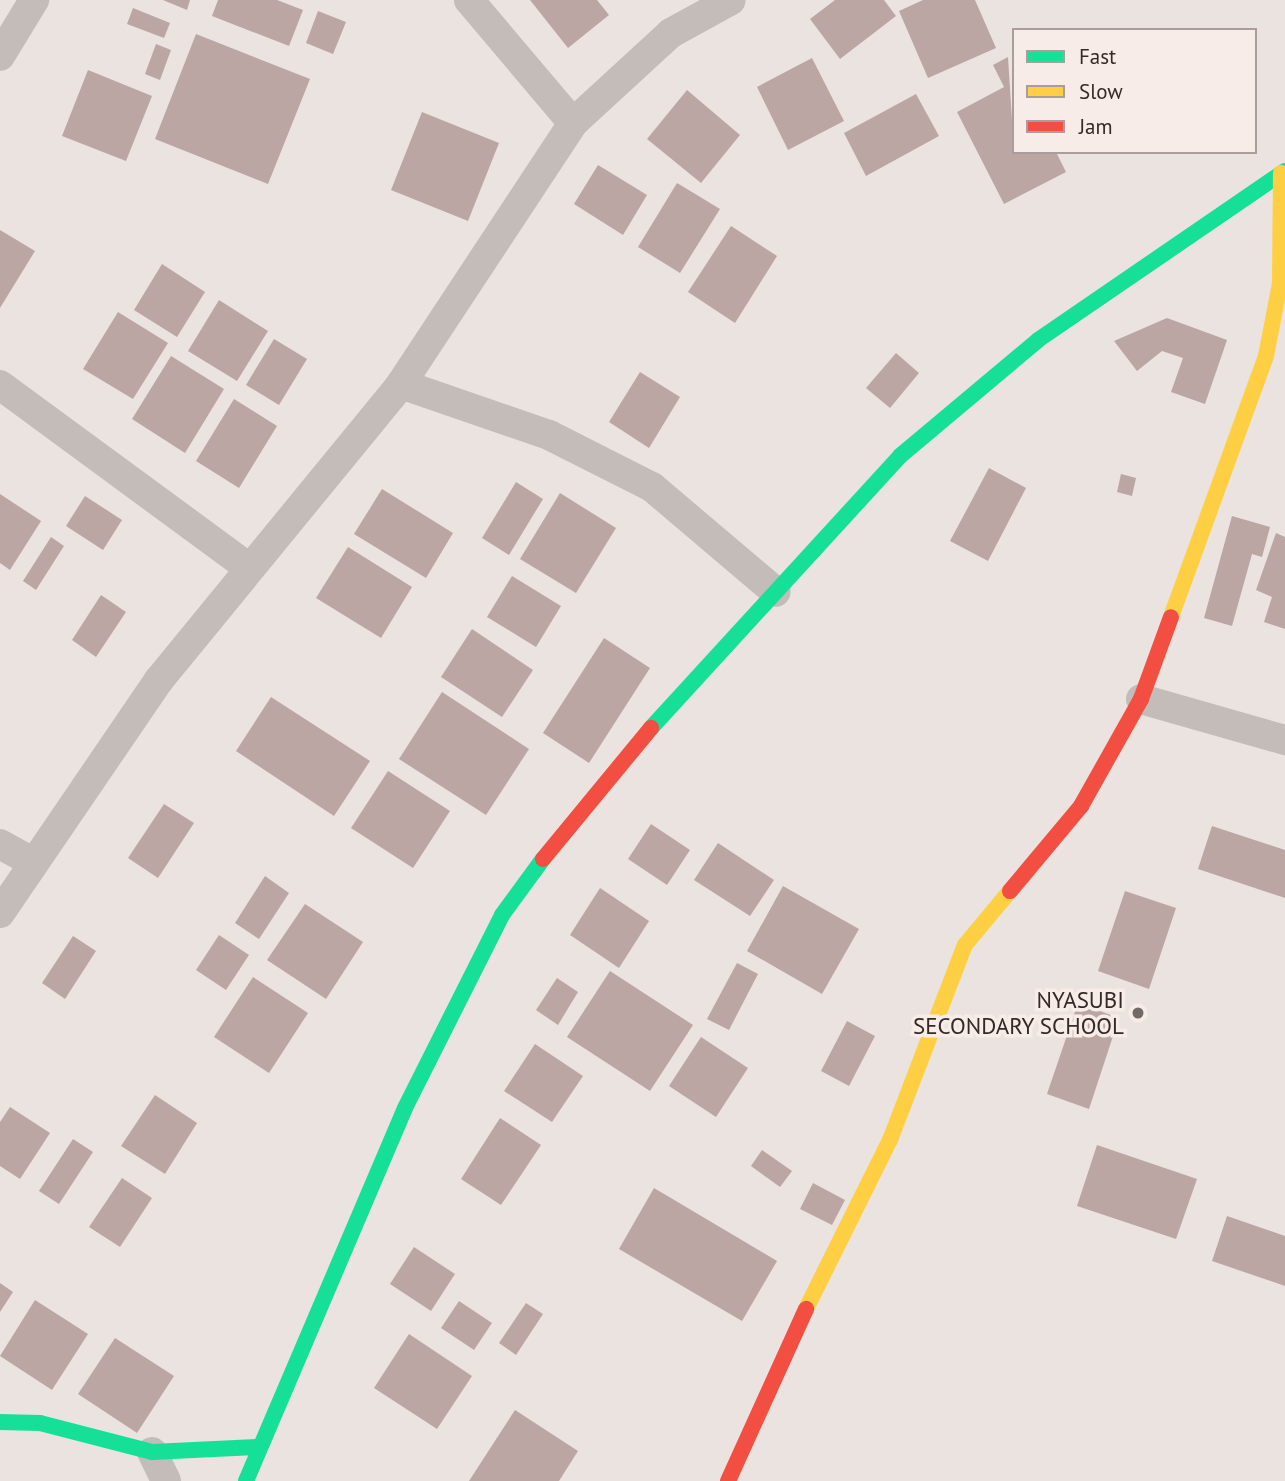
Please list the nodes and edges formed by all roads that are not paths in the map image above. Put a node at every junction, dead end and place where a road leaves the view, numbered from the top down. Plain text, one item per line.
1 (34, 0) edge
2 (469, 0) edge
3 (731, 0) edge
4 (0, 56) edge
5 (573, 123) junction
6 (1283, 172) edge
7 (1283, 285) edge
8 (401, 384) junction
9 (0, 385) edge
10 (249, 568) junction
11 (776, 592) junction
12 (1141, 699) junction
13 (1285, 740) edge
14 (0, 844) edge
15 (32, 862) junction
16 (0, 913) edge
17 (1, 1420) edge
18 (259, 1447) junction
19 (152, 1451) junction
20 (166, 1481) edge
21 (246, 1481) edge
22 (728, 1481) edge

1 - 4 street
2 - 5 street
3 - 5 street
5 - 8 street
6 - 7 street
6 - 11 street
7 - 12 street
8 - 10 street
8 - 11 street
9 - 10 street
10 - 15 street
11 - 18 street
12 - 13 street
12 - 22 street
14 - 15 street
15 - 16 street
17 - 19 street
18 - 19 street
18 - 21 street
19 - 20 street

